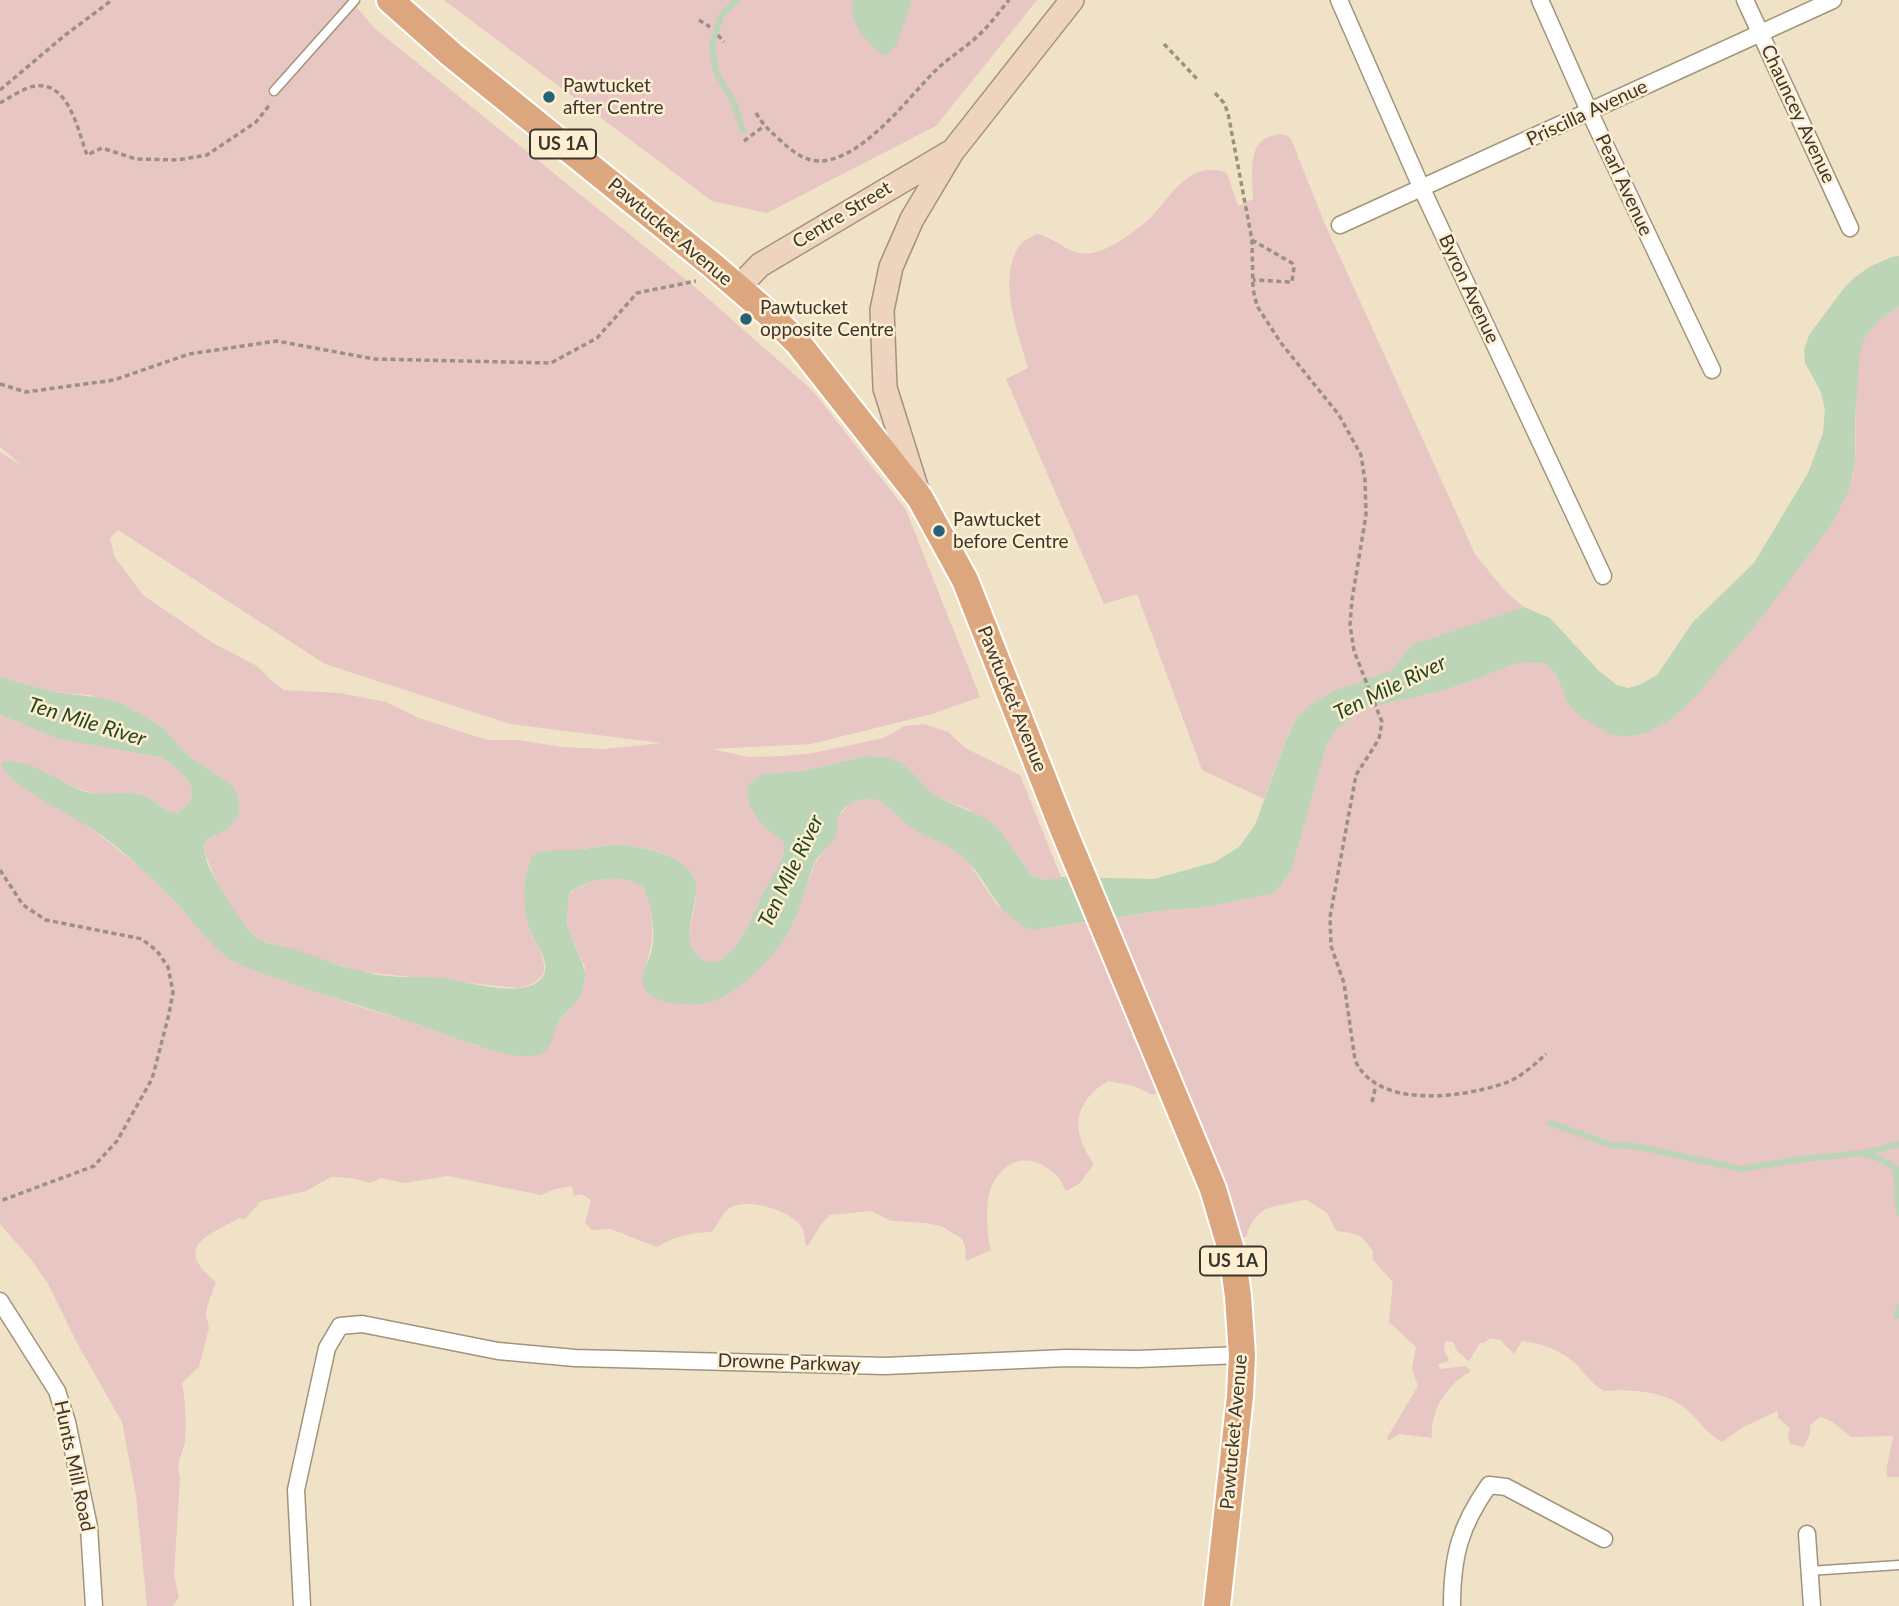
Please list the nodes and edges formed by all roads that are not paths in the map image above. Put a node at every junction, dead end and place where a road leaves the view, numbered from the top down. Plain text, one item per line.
1 (355, 0) edge
2 (390, 0) edge
3 (1072, 0) edge
4 (1339, 0) edge
5 (1540, 0) edge
6 (1745, 0) edge
7 (1833, 0) edge
8 (1761, 33) junction
9 (274, 91) road end
10 (1589, 111) junction
11 (952, 152) junction
12 (1422, 189) junction
13 (1340, 225) dead end
14 (1850, 228) dead end
15 (731, 282) junction
16 (1712, 370) dead end
17 (920, 498) junction
18 (1603, 576) dead end
19 (0, 1301) edge
20 (1242, 1355) junction
21 (1807, 1534) dead end
22 (1604, 1539) dead end
23 (1899, 1565) edge
24 (1809, 1571) junction
25 (94, 1606) edge
26 (302, 1606) edge
27 (1217, 1606) edge
28 (1452, 1606) edge
29 (1812, 1606) edge

1 - 9 lane
2 - 15 main road, Pawtucket Avenue / US 1A
3 - 11 main road, Centre Street
4 - 12 street, Byron Avenue
5 - 10 street, Pearl Avenue
6 - 8 street, Chauncey Avenue
7 - 8 street, Priscilla Avenue
8 - 10 street, Priscilla Avenue
8 - 14 street, Chauncey Avenue
10 - 12 street, Priscilla Avenue
10 - 16 street, Pearl Avenue
11 - 15 main road, Centre Street
11 - 17 main road, Centre Street
12 - 13 street, Priscilla Avenue
12 - 18 street, Byron Avenue
15 - 17 main road, Pawtucket Avenue / US 1A
17 - 20 main road, Pawtucket Avenue / US 1A
19 - 25 street, Hunts Mill Road
20 - 26 street, Drowne Parkway
20 - 27 main road, Pawtucket Avenue / US 1A
21 - 24 street
22 - 28 street
23 - 24 lane
24 - 29 street

